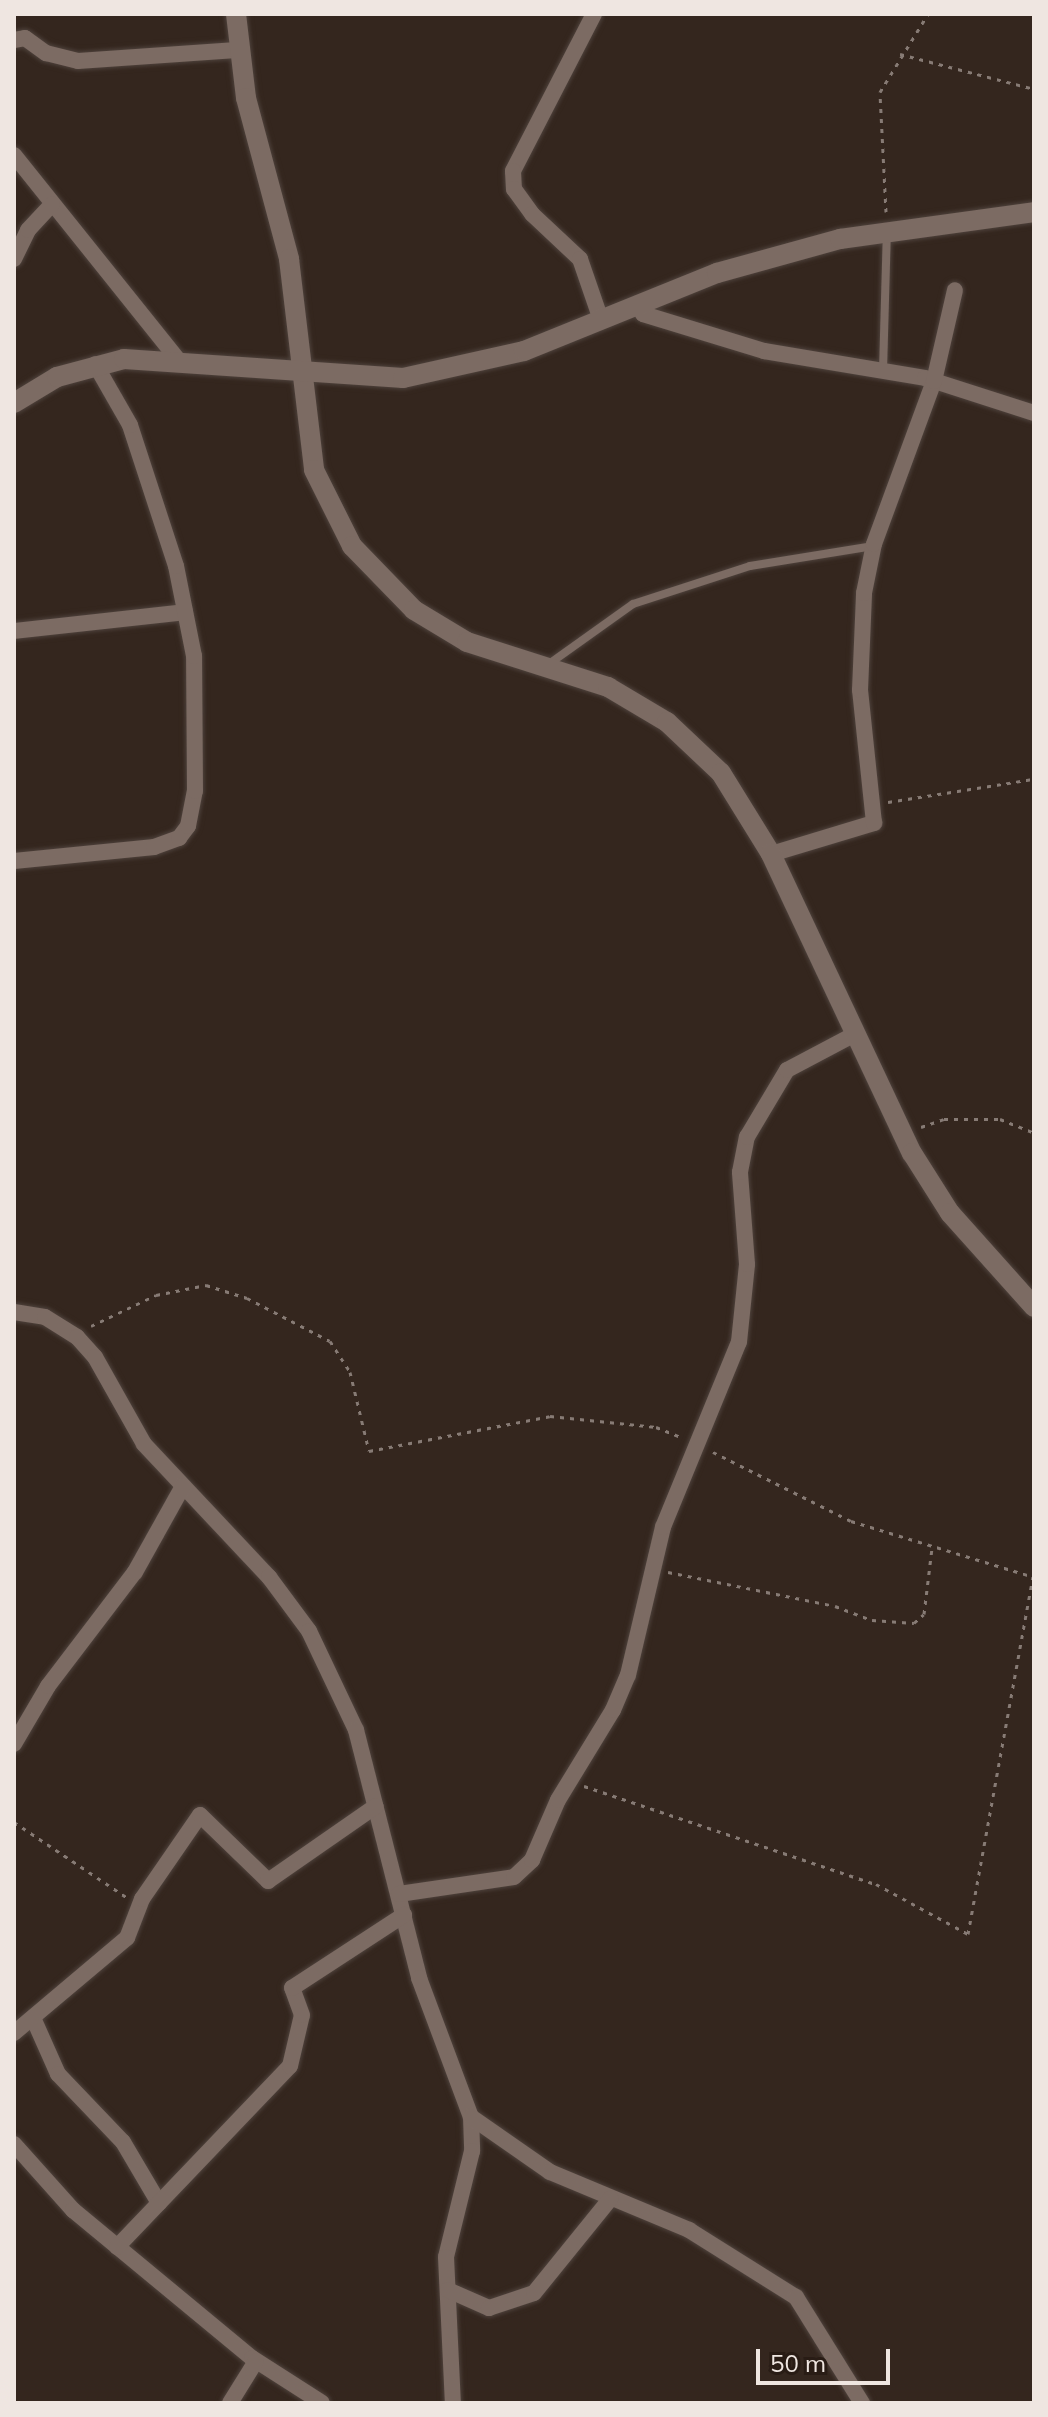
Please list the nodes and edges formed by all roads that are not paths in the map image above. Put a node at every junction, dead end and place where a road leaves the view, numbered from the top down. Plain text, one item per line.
1 (236, 14) edge
2 (594, 14) edge
3 (14, 40) edge
4 (237, 50) junction
5 (14, 155) edge
6 (52, 204) junction
7 (1034, 212) edge
8 (887, 230) junction
9 (14, 259) edge
10 (955, 290) dead end
11 (638, 304) junction
12 (600, 317) junction
13 (178, 360) junction
14 (95, 364) junction
15 (300, 371) junction
16 (883, 371) junction
17 (934, 381) junction
18 (14, 403) edge
19 (1034, 413) edge
20 (874, 546) junction
21 (185, 612) junction
22 (14, 631) edge
23 (543, 668) junction
24 (771, 854) junction
25 (14, 861) edge
26 (855, 1034) junction
27 (1034, 1307) edge
28 (14, 1312) edge
29 (183, 1486) junction
30 (14, 1744) edge
31 (376, 1806) junction
32 (399, 1894) junction
33 (404, 1915) junction
34 (34, 2020) junction
35 (14, 2033) edge
36 (471, 2117) junction
37 (14, 2144) edge
38 (611, 2198) junction
39 (159, 2203) junction
40 (117, 2247) junction
41 (448, 2290) junction
42 (256, 2361) junction
43 (230, 2403) edge
44 (322, 2403) edge
45 (453, 2403) edge
46 (862, 2403) edge

1 - 4 street
2 - 12 street
3 - 4 street
4 - 15 street
5 - 6 street
6 - 9 street
6 - 13 street
7 - 8 street
8 - 11 street
8 - 16 lane
10 - 17 street
11 - 12 street
11 - 16 street
12 - 15 street
13 - 14 street
13 - 15 street
14 - 18 street
14 - 21 street
15 - 23 street
16 - 17 street
17 - 19 street
17 - 20 street
20 - 23 lane
20 - 24 street
21 - 22 street
21 - 25 street
23 - 24 street
24 - 26 street
26 - 27 street
26 - 32 street
28 - 29 street
29 - 30 street
29 - 31 street
31 - 32 street
31 - 34 street
32 - 33 street
33 - 36 street
33 - 39 street
34 - 35 street
34 - 39 street
36 - 38 street
36 - 41 street
37 - 40 street
38 - 41 street
38 - 46 street
39 - 40 street
40 - 42 street
41 - 45 street
42 - 43 street
42 - 44 street

